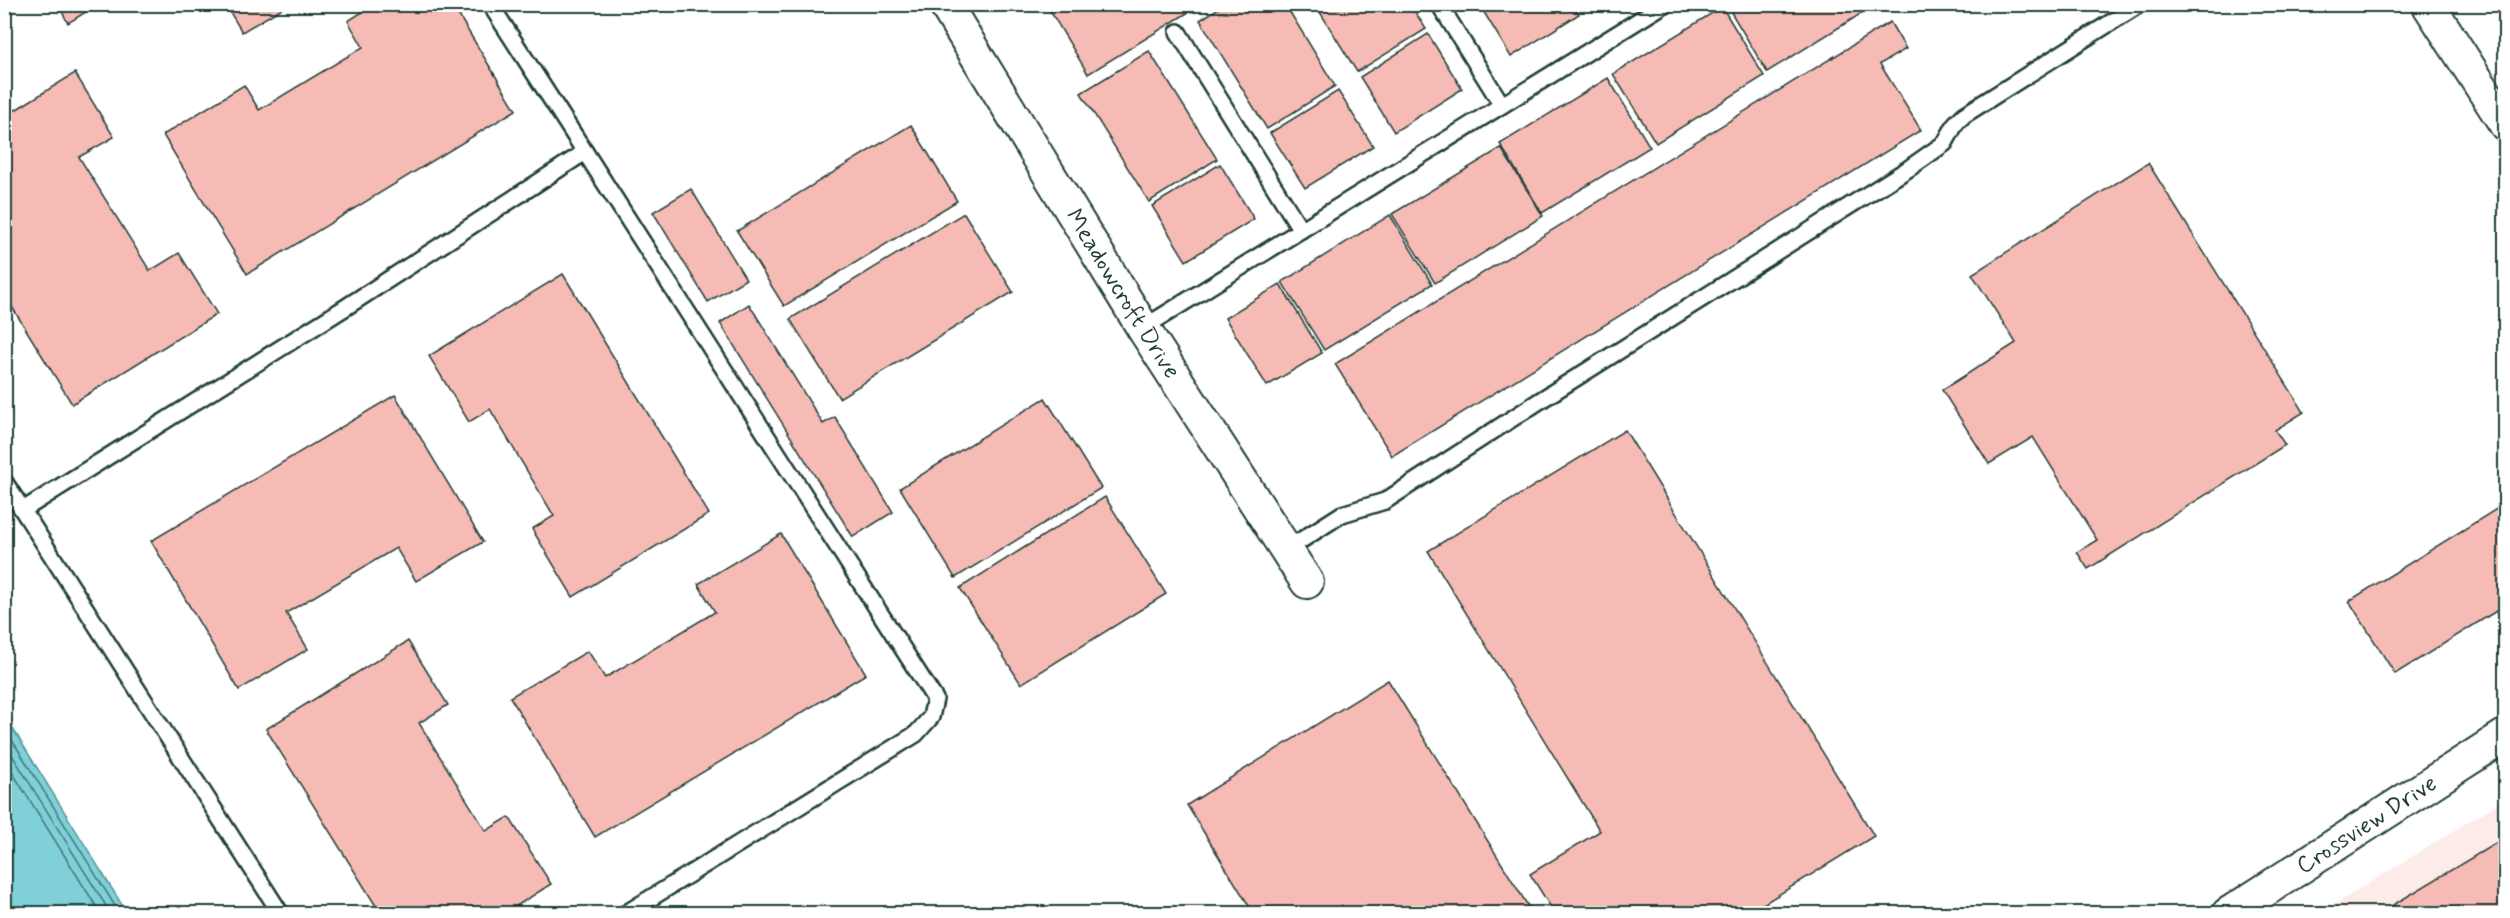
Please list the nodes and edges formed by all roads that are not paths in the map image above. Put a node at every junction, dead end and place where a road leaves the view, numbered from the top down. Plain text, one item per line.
1 (490, 4) edge
2 (945, 4) edge
3 (1439, 4) edge
4 (1665, 4) edge
5 (2140, 4) edge
6 (2428, 4) edge
7 (1178, 32) dead end
8 (1502, 105) junction
9 (2505, 125) edge
10 (585, 152) junction
11 (1301, 230) junction
12 (1143, 328) junction
13 (4, 481) edge
14 (23, 510) junction
15 (1286, 550) junction
16 (1307, 582) dead end
17 (2505, 735) edge
18 (280, 914) edge
19 (625, 914) edge
20 (2228, 914) edge

1 - 10 lane
2 - 12 street, Meadowcroft Drive
3 - 8 lane
4 - 8 lane
5 - 15 lane
6 - 9 street
7 - 11 lane
8 - 11 lane
10 - 14 lane
10 - 19 lane
11 - 12 lane
12 - 15 street, Meadowcroft Drive
13 - 14 lane
14 - 18 lane
15 - 16 street, Meadowcroft Drive
17 - 20 street, Crossview Drive

